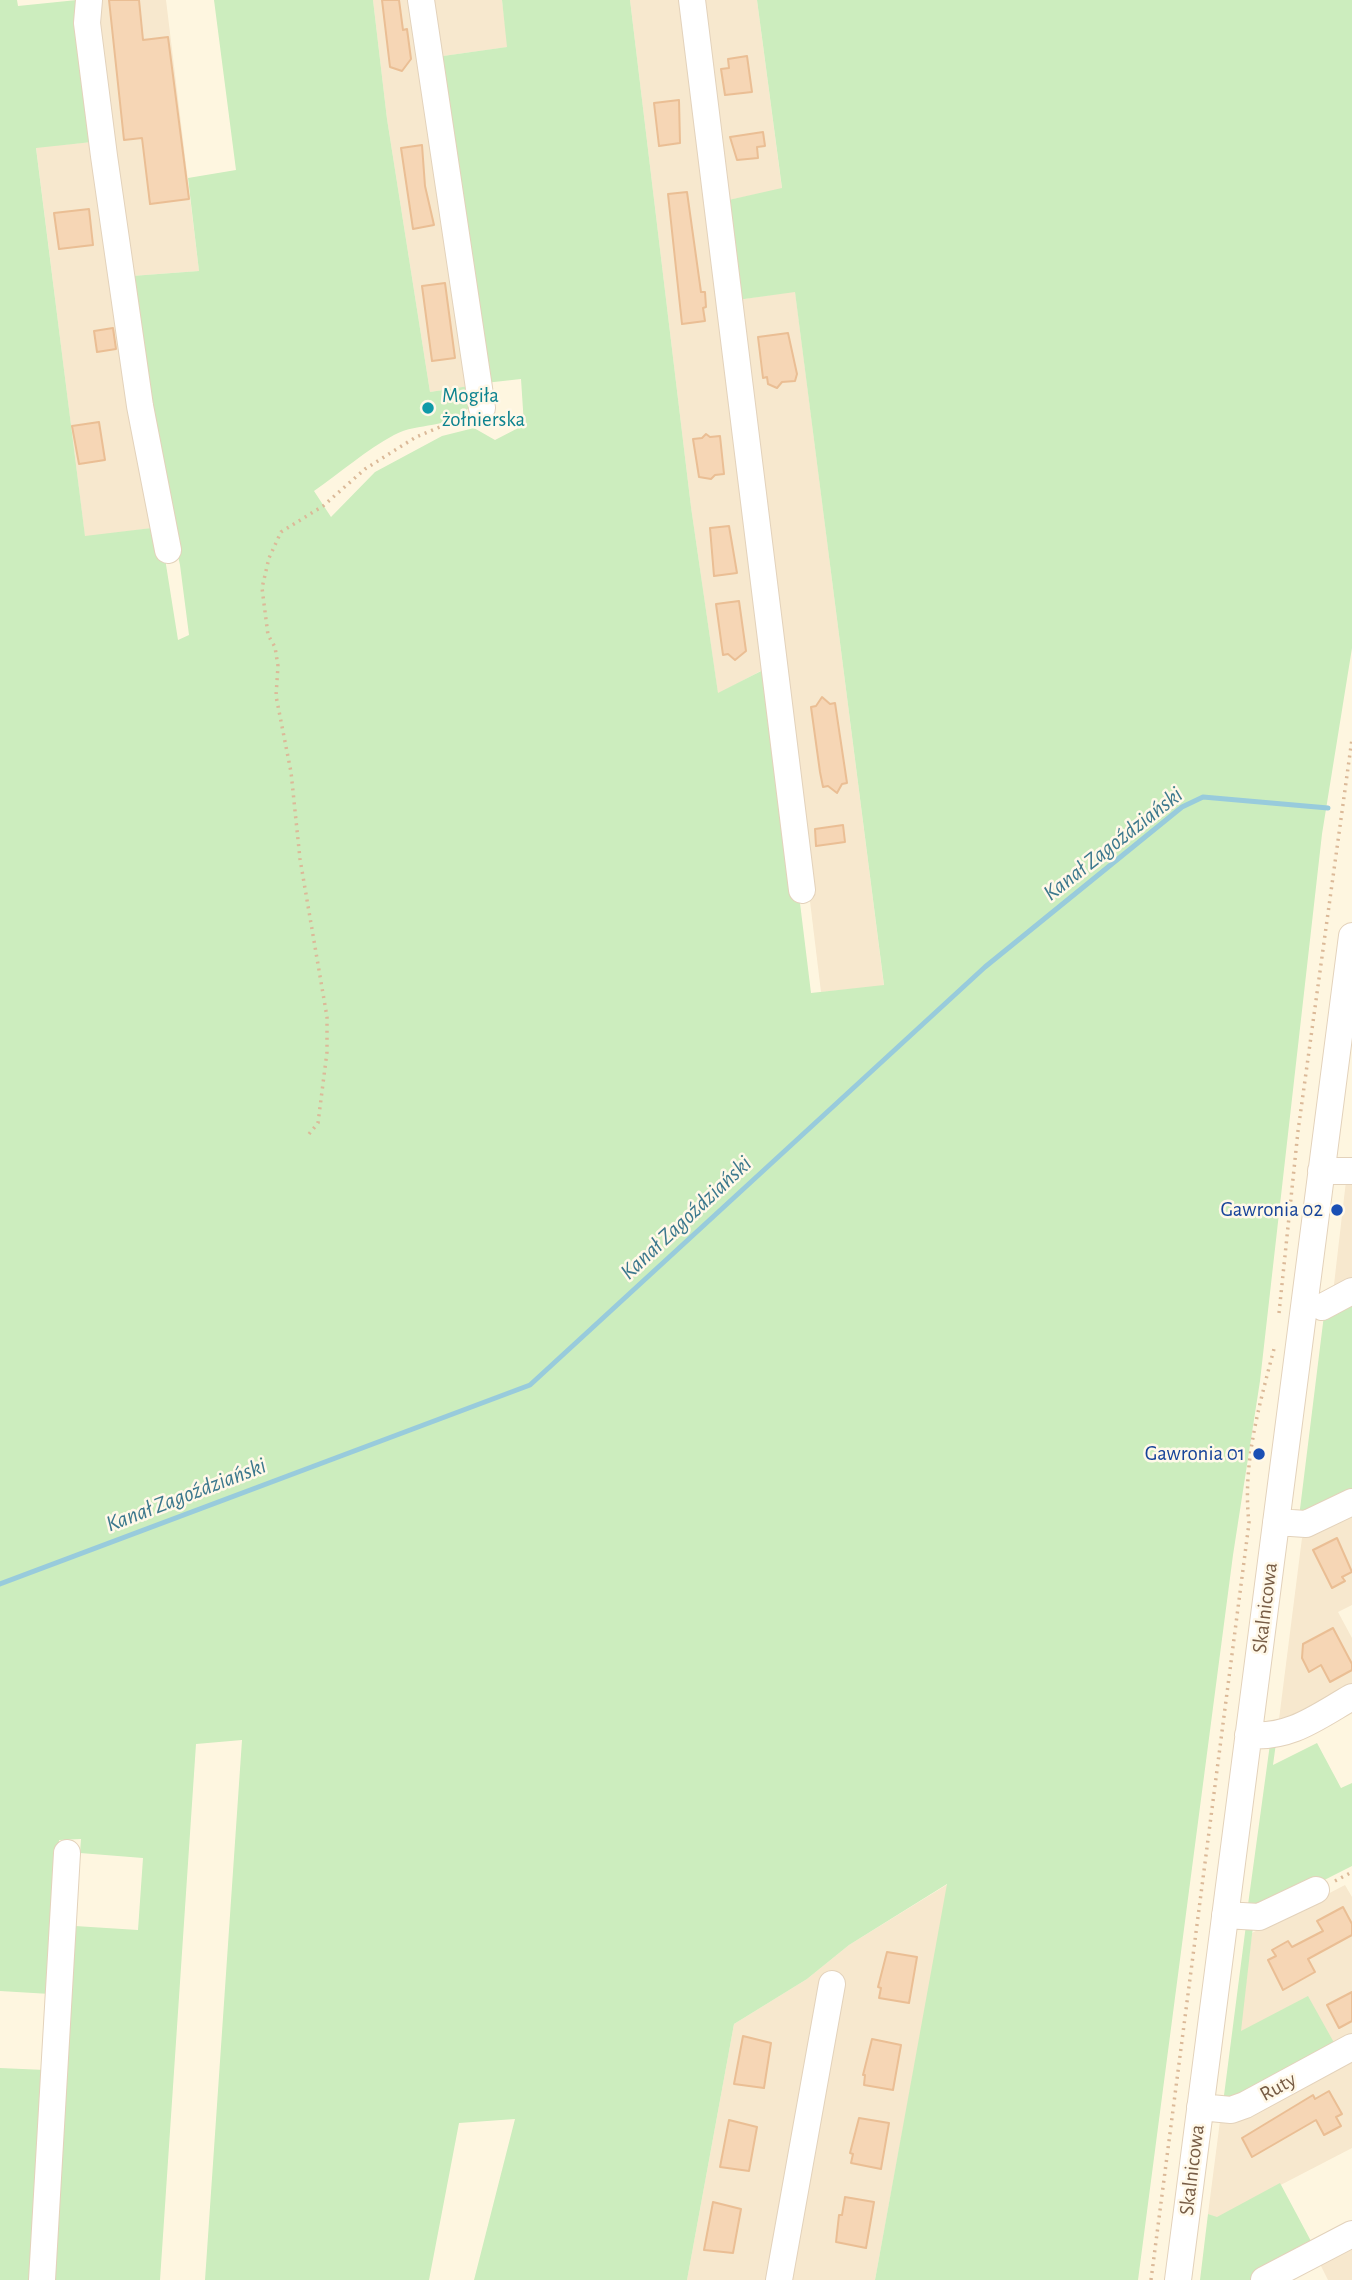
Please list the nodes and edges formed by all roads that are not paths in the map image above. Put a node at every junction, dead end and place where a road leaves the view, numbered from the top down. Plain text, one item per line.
1 (89, 0) edge
2 (421, 0) edge
3 (692, 0) edge
4 (482, 408) road end
5 (168, 550) dead end
6 (802, 890) dead end
7 (1352, 936) edge
8 (1321, 1171) junction
9 (1352, 1171) edge
10 (1352, 1291) edge
11 (1322, 1307) dead end
12 (1352, 1502) edge
13 (1276, 1522) junction
14 (1352, 1697) edge
15 (1248, 1735) junction
16 (67, 1853) dead end
17 (1317, 1890) dead end
18 (1225, 1915) junction
19 (832, 1984) dead end
20 (1352, 2047) edge
21 (1200, 2107) junction
22 (1352, 2234) edge
23 (42, 2280) edge
24 (779, 2280) edge
25 (1178, 2280) edge
26 (1264, 2280) edge

1 - 5 street
2 - 4 street
3 - 6 street
7 - 8 street, Skalnicowa
8 - 9 street
8 - 13 street, Skalnicowa
10 - 11 street
12 - 13 street
13 - 15 street, Skalnicowa
14 - 15 street
15 - 18 street, Skalnicowa
16 - 23 street
17 - 18 street
18 - 21 street, Skalnicowa
19 - 24 street
20 - 21 street, Ruty
21 - 25 street, Skalnicowa
22 - 26 street

